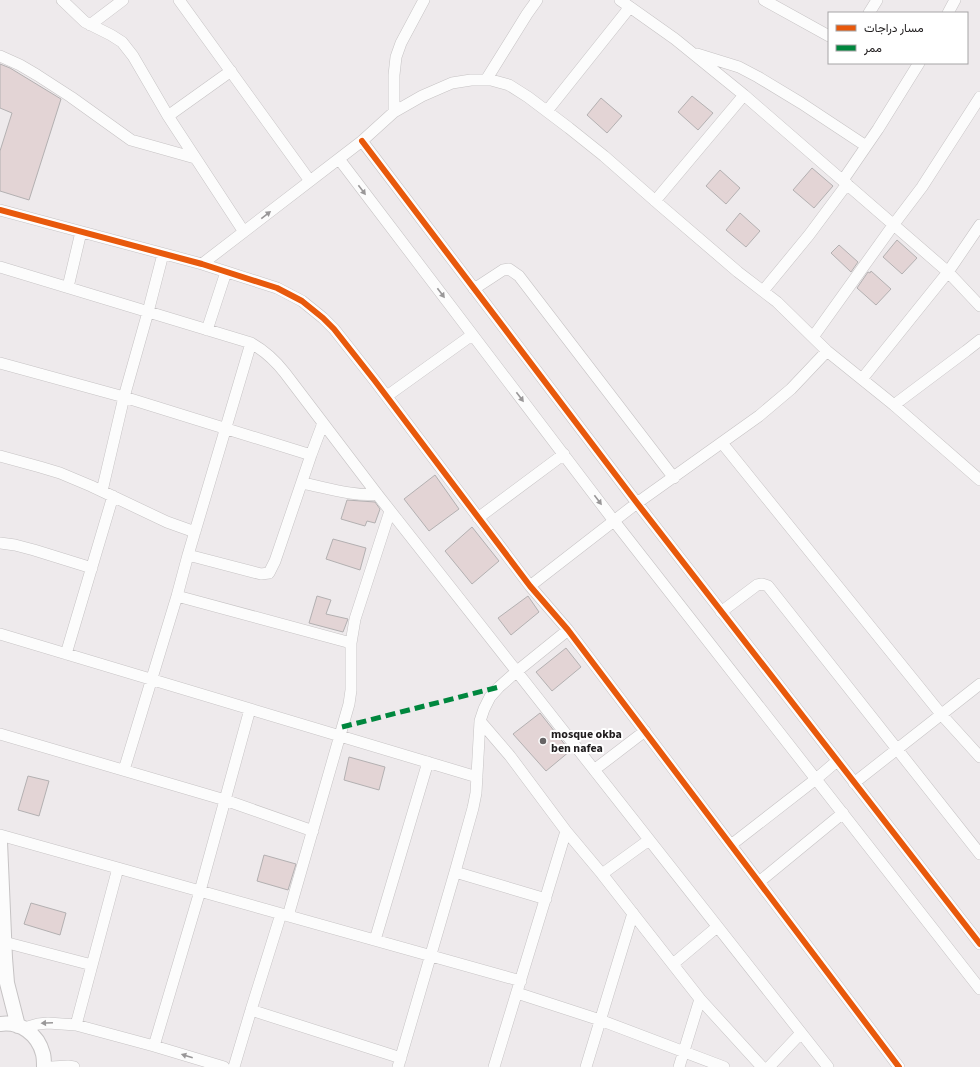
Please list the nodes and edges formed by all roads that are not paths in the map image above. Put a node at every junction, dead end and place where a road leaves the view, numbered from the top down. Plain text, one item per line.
1 (62, 0) edge
2 (123, 0) edge
3 (179, 0) edge
4 (424, 0) edge
5 (537, 0) edge
6 (620, 0) edge
7 (764, 0) edge
8 (877, 0) edge
9 (955, 0) edge
10 (630, 7) junction
11 (870, 12) edge
12 (949, 12) edge
13 (90, 25) junction
14 (828, 35) edge
15 (691, 52) junction
16 (0, 56) edge
17 (918, 64) edge
18 (231, 71) junction
19 (486, 80) junction
20 (744, 95) junction
21 (980, 97) edge
22 (394, 112) junction
23 (547, 112) junction
24 (168, 116) junction
25 (362, 141) junction
26 (866, 146) junction
27 (195, 158) junction
28 (339, 159) junction
29 (310, 181) junction
30 (845, 182) junction
31 (655, 201) junction
32 (0, 210) edge
33 (894, 224) junction
34 (980, 225) edge
35 (81, 232) junction
36 (244, 232) junction
37 (163, 254) junction
38 (202, 264) junction
39 (0, 267) edge
40 (226, 272) junction
41 (948, 272) junction
42 (68, 287) junction
43 (474, 289) junction
44 (763, 291) junction
45 (980, 306) edge
46 (148, 312) junction
47 (207, 330) junction
48 (472, 335) junction
49 (813, 337) junction
50 (980, 340) edge
51 (251, 344) junction
52 (827, 351) junction
53 (0, 363) edge
54 (862, 378) junction
55 (387, 396) junction
56 (124, 397) junction
57 (894, 405) junction
58 (323, 423) junction
59 (226, 430) junction
60 (722, 443) junction
61 (564, 454) junction
62 (311, 455) junction
63 (0, 456) edge
64 (979, 476) edge
65 (674, 478) junction
66 (302, 482) junction
67 (102, 491) junction
68 (377, 494) junction
69 (113, 496) junction
70 (637, 503) junction
71 (390, 511) junction
72 (478, 518) junction
73 (614, 521) junction
74 (195, 532) junction
75 (0, 543) edge
76 (188, 555) junction
77 (92, 568) junction
78 (530, 586) junction
79 (177, 596) junction
80 (721, 612) junction
81 (568, 630) junction
82 (0, 634) edge
83 (351, 643) junction
84 (66, 654) junction
85 (516, 672) junction
86 (152, 680) junction
87 (980, 684) edge
88 (250, 709) junction
89 (941, 714) junction
90 (480, 720) junction
91 (645, 731) junction
92 (0, 734) edge
93 (339, 736) junction
94 (897, 750) junction
95 (980, 757) edge
96 (837, 761) junction
97 (428, 762) junction
98 (124, 770) junction
99 (594, 770) junction
100 (477, 777) junction
101 (816, 779) junction
102 (854, 783) junction
103 (225, 800) junction
104 (843, 813) junction
105 (313, 831) junction
106 (566, 831) junction
107 (0, 835) edge
108 (649, 840) junction
109 (0, 842) edge
110 (731, 845) junction
111 (980, 854) edge
112 (118, 868) junction
113 (455, 872) junction
114 (602, 874) junction
115 (759, 882) junction
116 (200, 891) junction
117 (546, 899) junction
118 (633, 913) junction
119 (285, 915) junction
120 (717, 927) junction
121 (375, 940) junction
122 (4, 942) junction
123 (980, 944) edge
124 (431, 956) junction
125 (673, 964) junction
126 (92, 965) junction
127 (521, 981) junction
128 (980, 989) edge
129 (517, 993) junction
130 (700, 999) junction
131 (251, 1010) junction
132 (600, 1020) junction
133 (0, 1024) edge
134 (76, 1025) junction
135 (21, 1027) junction
136 (801, 1033) junction
137 (154, 1046) junction
138 (684, 1052) junction
139 (400, 1063) edge
140 (894, 1065) edge
141 (44, 1067) edge
142 (52, 1067) edge
143 (74, 1067) edge
144 (224, 1067) edge
145 (234, 1067) edge
146 (494, 1067) edge
147 (586, 1067) edge
148 (679, 1067) edge
149 (724, 1067) edge
150 (762, 1067) edge
151 (769, 1067) edge
152 (828, 1067) edge

1 - 13 street
2 - 13 street
3 - 18 street
4 - 22 street
5 - 19 street
6 - 10 street
7 - 14 street
8 - 11 street
9 - 12 street
10 - 15 street
10 - 23 street
13 - 24 street
15 - 20 street
15 - 26 street
16 - 27 street
17 - 26 street
18 - 24 street
18 - 29 street
19 - 22 street
19 - 23 street
20 - 30 street
20 - 31 street
21 - 33 street
22 - 25 street
23 - 31 street
24 - 27 street
25 - 28 street
25 - 43 street
26 - 30 street
27 - 36 street
28 - 29 street
28 -> 48 street
36 -> 29 street
30 - 33 street
30 - 44 street
31 - 44 street
32 - 35 street
33 - 41 street
33 - 49 street
34 - 41 street
35 - 37 street
35 - 42 street
36 - 38 street
37 - 38 street
37 - 46 street
38 - 40 street
39 - 42 street
40 - 47 street
40 - 55 street
41 - 45 street
41 - 54 street
42 - 46 street
43 - 65 street
43 - 70 street
44 - 49 street
46 - 47 street
46 - 56 street
47 - 51 street
48 - 55 street
48 -> 61 street
49 - 52 street
50 - 57 street
51 - 58 street
51 - 59 street
52 - 54 street
52 - 60 street
53 - 56 street
54 - 57 street
55 - 72 street
56 - 59 street
56 - 67 street
57 - 64 street
58 - 62 street
58 - 68 street
59 - 62 street
59 - 74 street
60 - 65 street
60 - 89 street
61 - 72 street
61 -> 73 street
62 - 66 street
63 - 67 street
65 - 70 street
66 - 68 street
66 - 76 street
67 - 69 street
68 - 71 street
69 - 74 street
69 - 77 street
70 - 73 street
70 - 80 street
71 - 83 street
71 - 85 street
72 - 78 street
73 - 78 street
73 - 101 street
74 - 76 street
75 - 77 street
76 - 79 street
77 - 84 street
78 - 81 street
79 - 83 street
79 - 86 street
80 - 94 street
80 - 96 street
81 - 85 street
81 - 91 street
82 - 84 street
83 - 93 street
84 - 86 street
85 - 90 street
85 - 99 street
86 - 88 street
86 - 98 street
87 - 89 street
88 - 93 street
88 - 103 street
89 - 94 street
89 - 95 street
90 - 100 street
90 - 106 street
91 - 99 street
91 - 110 street
92 - 98 street
93 - 97 street
93 - 105 street
94 - 102 street
94 - 111 street
96 - 101 street
96 - 102 street
97 - 100 street
97 - 121 street
98 - 103 street
99 - 108 street
100 - 113 street
101 - 104 street
101 - 110 street
102 - 123 street
103 - 105 street
103 - 116 street
104 - 115 street
104 - 128 street
105 - 119 street
106 - 114 street
106 - 117 street
107 - 112 street
108 - 114 street
108 - 120 street
109 - 122 street
110 - 115 street
112 - 116 street
112 - 126 street
113 - 117 street
113 - 124 street
114 - 118 street
115 - 140 street
116 - 119 street
116 - 137 street
117 - 127 street
118 - 125 street
118 - 132 street
119 - 121 street
119 - 131 street
120 - 125 street
120 - 136 street
121 - 124 street
122 - 126 street
122 - 135 street
124 - 127 street
124 - 139 street
125 - 130 street
126 - 134 street
127 - 129 street
129 - 132 street
129 - 146 street
130 - 138 street
130 - 150 street
131 - 139 street
131 - 145 street
132 - 138 street
132 - 147 street
133 - 135 street
134 -> 135 street
134 - 137 street
135 - 141 street
136 - 151 street
136 - 152 street
144 -> 137 street
138 - 148 street
138 - 149 street
142 - 143 street

